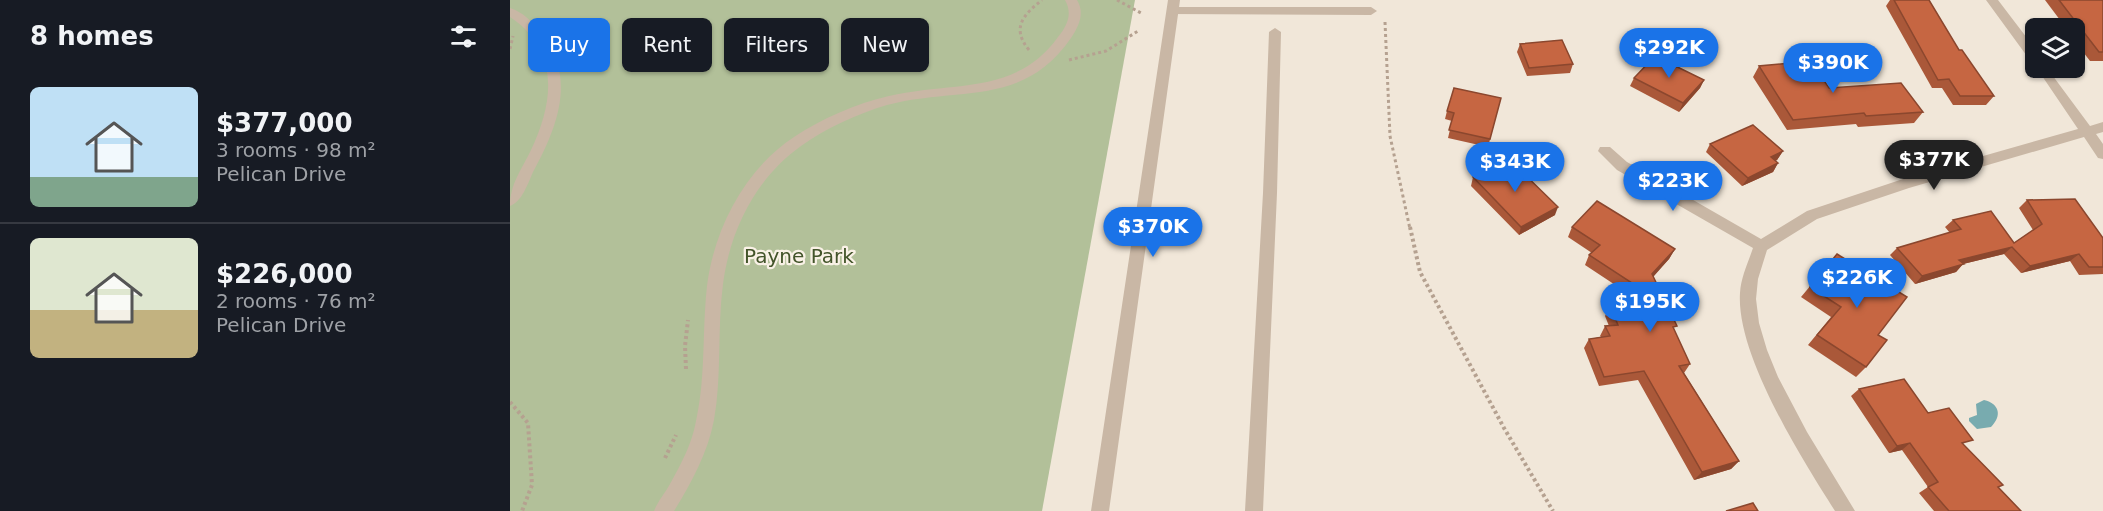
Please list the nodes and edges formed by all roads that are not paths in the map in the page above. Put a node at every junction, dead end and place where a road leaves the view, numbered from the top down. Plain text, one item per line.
1 (1071, 0) edge
2 (1992, 0) edge
3 (1173, 5) edge
4 (1371, 11) dead end
5 (510, 12) edge
6 (1275, 32) dead end
7 (2025, 45) edge
8 (2048, 78) edge
9 (2103, 127) edge
10 (2086, 131) junction
11 (1605, 151) dead end
12 (2103, 154) edge
13 (510, 200) edge
14 (1761, 246) junction
15 (663, 511) edge
16 (1100, 511) edge
17 (1254, 511) edge
18 (1846, 511) edge

1 - 15 street
2 - 7 street
3 - 4 street
3 - 16 street
5 - 13 street
6 - 17 street
8 - 10 street
9 - 10 street
10 - 12 street
10 - 14 street
11 - 14 street
14 - 18 street

